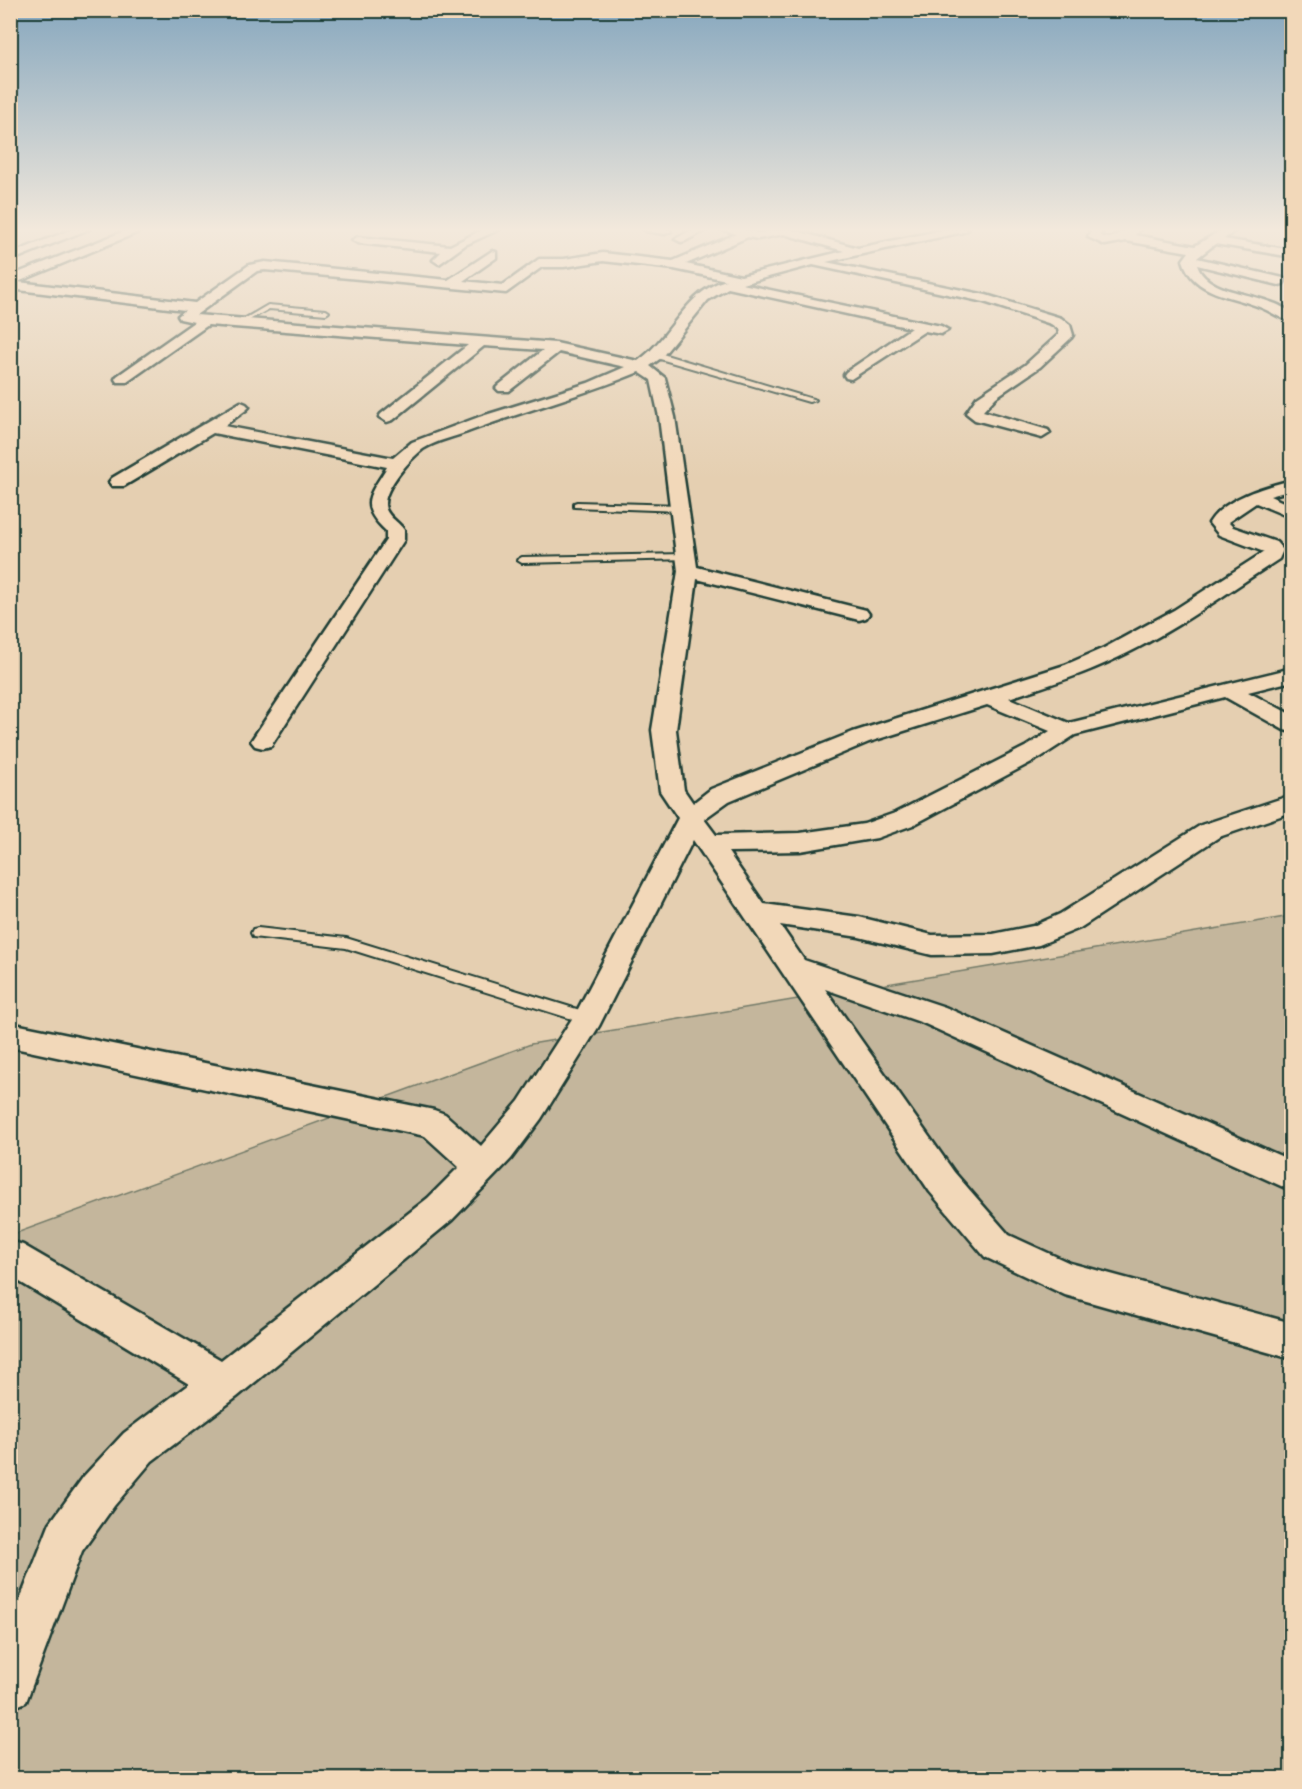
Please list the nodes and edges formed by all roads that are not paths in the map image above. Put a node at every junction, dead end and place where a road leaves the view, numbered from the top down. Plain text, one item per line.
1 (189, 312) edge
2 (258, 312) edge
3 (689, 312) edge
4 (860, 312) edge
5 (1029, 312) edge
6 (205, 321) junction
7 (240, 323) junction
8 (924, 326) junction
9 (941, 330) dead end
10 (483, 340) junction
11 (556, 347) junction
12 (648, 360) junction
13 (851, 375) dead end
14 (122, 379) dead end
15 (504, 388) dead end
16 (812, 400) dead end
17 (241, 407) dead end
18 (387, 417) dead end
19 (211, 428) junction
20 (1042, 433) dead end
21 (398, 464) junction
22 (118, 482) dead end
23 (1292, 484) edge
24 (1255, 496) junction
25 (577, 505) dead end
26 (680, 508) junction
27 (1292, 513) edge
28 (522, 560) dead end
29 (687, 564) junction
30 (859, 614) dead end
31 (1292, 674) edge
32 (1227, 689) junction
33 (988, 697) junction
34 (1292, 725) edge
35 (1067, 730) junction
36 (263, 741) dead end
37 (1292, 803) edge
38 (701, 830) junction
39 (756, 912) junction
40 (258, 933) dead end
41 (794, 967) junction
42 (588, 1018) junction
43 (10, 1035) edge
44 (481, 1167) junction
45 (1292, 1177) edge
46 (10, 1257) edge
47 (1292, 1341) edge
48 (223, 1383) junction
49 (10, 1686) edge

1 - 6 street
2 - 7 lane
3 - 12 street
4 - 8 street
5 - 20 street
6 - 7 street
6 - 14 street
7 - 10 street
8 - 9 street
8 - 13 street
10 - 11 street
10 - 18 street
11 - 12 street
11 - 15 street
12 - 16 lane
12 - 21 street
12 - 26 street
17 - 19 street
19 - 21 street
19 - 22 street
21 - 36 street
23 - 24 street
24 - 27 street
24 - 33 street
25 - 26 lane
26 - 29 street
28 - 29 lane
29 - 30 street
29 - 38 street
31 - 32 street
32 - 34 street
32 - 35 street
33 - 35 street
33 - 38 street
35 - 38 street
37 - 39 street
38 - 39 street
38 - 42 street
39 - 41 street
40 - 42 lane
41 - 45 street
41 - 47 street
42 - 44 street
43 - 44 street
44 - 48 street
46 - 48 street
48 - 49 street

